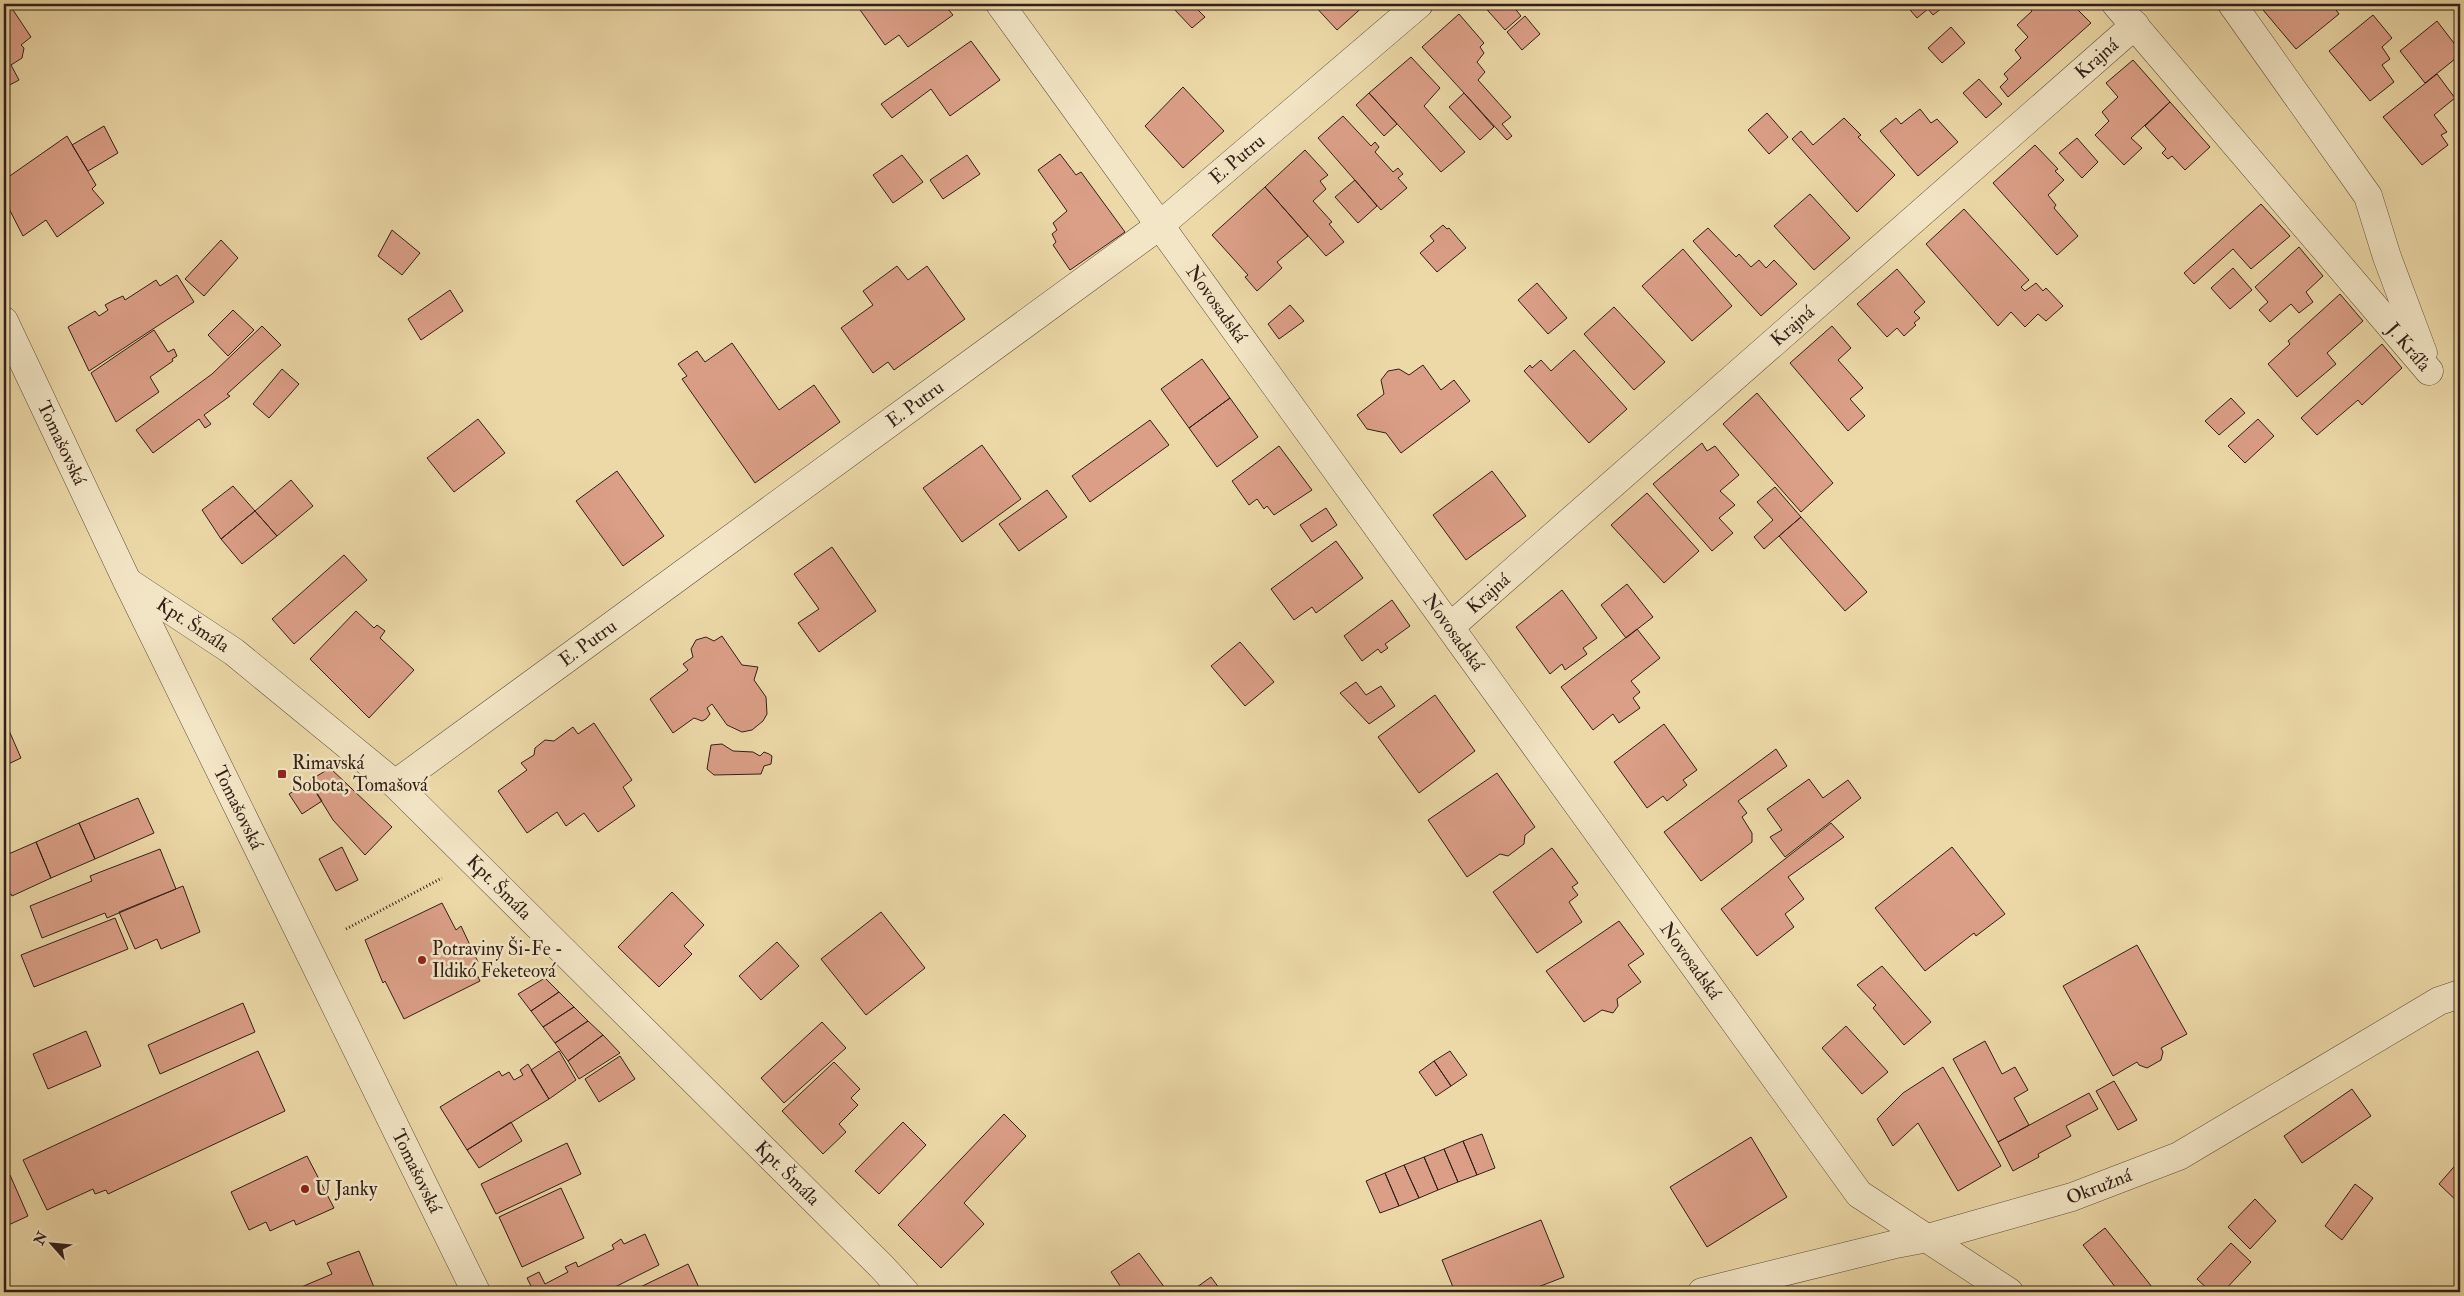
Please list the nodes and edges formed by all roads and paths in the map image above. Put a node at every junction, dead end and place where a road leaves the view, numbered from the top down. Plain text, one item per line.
1 (1000, 4) edge
2 (1419, 4) edge
3 (2116, 4) edge
4 (2232, 4) edge
5 (2135, 26) junction
6 (1159, 226) junction
7 (4, 321) edge
8 (127, 581) junction
9 (1450, 627) junction
10 (395, 784) junction
11 (473, 862) junction
12 (346, 930) dead end
13 (2460, 994) edge
14 (1928, 1238) junction
15 (476, 1292) edge
16 (906, 1292) edge
17 (1702, 1292) edge
18 (2008, 1292) edge

1 - 6 street, Novosadská
2 - 6 street, E. Putru
3 - 5 street, J. Kráľa
4 - 5 street, J. Kráľa
5 - 9 street, Krajná
6 - 9 street, Novosadská
6 - 10 street, E. Putru
7 - 8 street, Tomašovská
8 - 10 street, Kpt. Šmála
8 - 15 street, Tomašovská
9 - 14 street, Novosadská
10 - 11 street, Kpt. Šmála
11 - 12 path
11 - 16 street, Kpt. Šmála
13 - 14 street, Okružná
14 - 17 street, Okružná
14 - 18 street, Novosadská

